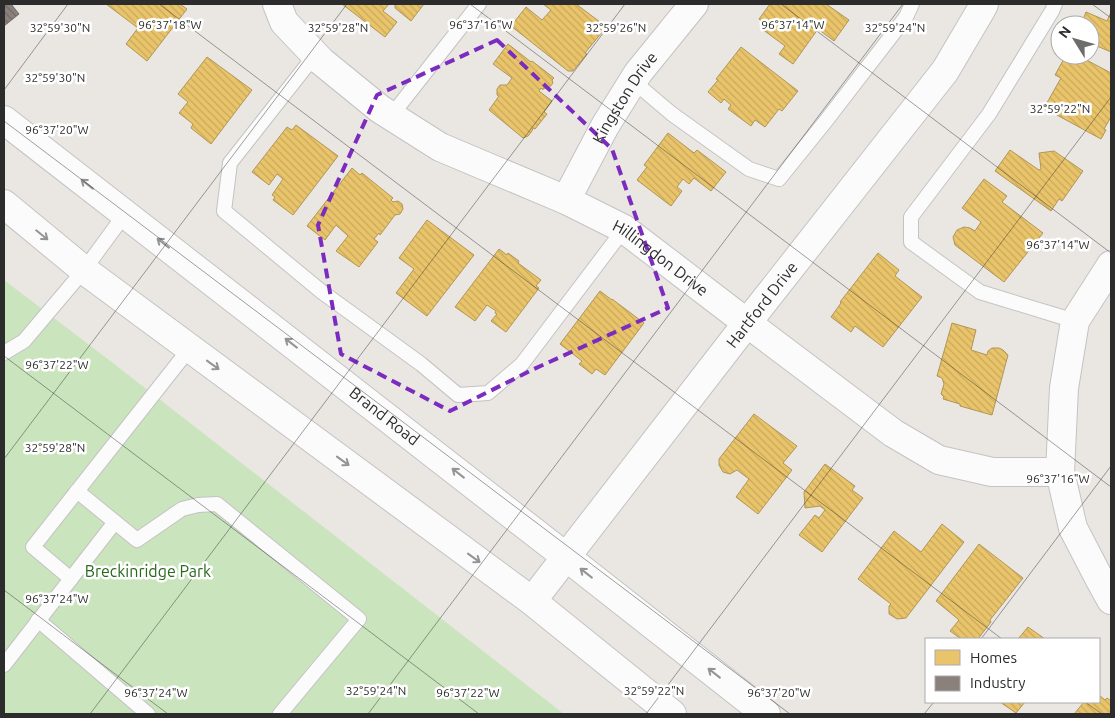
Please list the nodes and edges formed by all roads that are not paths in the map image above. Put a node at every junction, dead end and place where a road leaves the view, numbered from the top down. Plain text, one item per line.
1 (277, 4) edge
2 (479, 4) edge
3 (694, 4) edge
4 (912, 4) edge
5 (984, 4) edge
6 (1055, 4) edge
7 (315, 55) junction
8 (633, 81) junction
9 (391, 116) junction
10 (4, 120) edge
11 (566, 200) junction
12 (4, 204) edge
13 (126, 214) junction
14 (624, 229) junction
15 (1111, 265) edge
16 (84, 270) junction
17 (1075, 321) junction
18 (746, 323) junction
19 (190, 348) junction
20 (4, 353) edge
21 (1060, 472) junction
22 (77, 491) junction
23 (115, 522) junction
24 (565, 556) junction
25 (71, 579) junction
26 (532, 600) junction
27 (1111, 600) edge
28 (38, 620) junction
29 (4, 665) edge
30 (141, 712) edge
31 (280, 714) edge
32 (672, 714) edge
33 (766, 714) edge

1 - 7 street, Hillingdon Drive
2 - 9 lane
3 - 8 street, Kingston Drive
4 - 8 lane
5 - 18 street, Hartford Drive
6 - 17 lane
7 - 9 street, Hillingdon Drive
7 - 14 lane
8 - 11 street, Kingston Drive
9 - 11 street, Hillingdon Drive
13 -> 10 street, Brand Road
11 - 14 street, Hillingdon Drive
12 -> 16 street
13 - 16 lane
24 -> 13 street, Brand Road
14 - 18 street, Hillingdon Drive
15 - 17 street
16 - 19 street
16 - 20 lane
17 - 21 street
18 - 21 street, Hillingdon Drive
18 - 24 street, Hartford Drive
19 - 22 lane
19 -> 26 street
21 - 27 street
22 - 23 lane
22 - 25 lane
23 - 25 lane
23 - 31 lane
24 - 26 street, Hartford Drive
33 -> 24 street, Brand Road
25 - 28 lane
26 - 32 street
28 - 29 lane
28 - 30 lane

